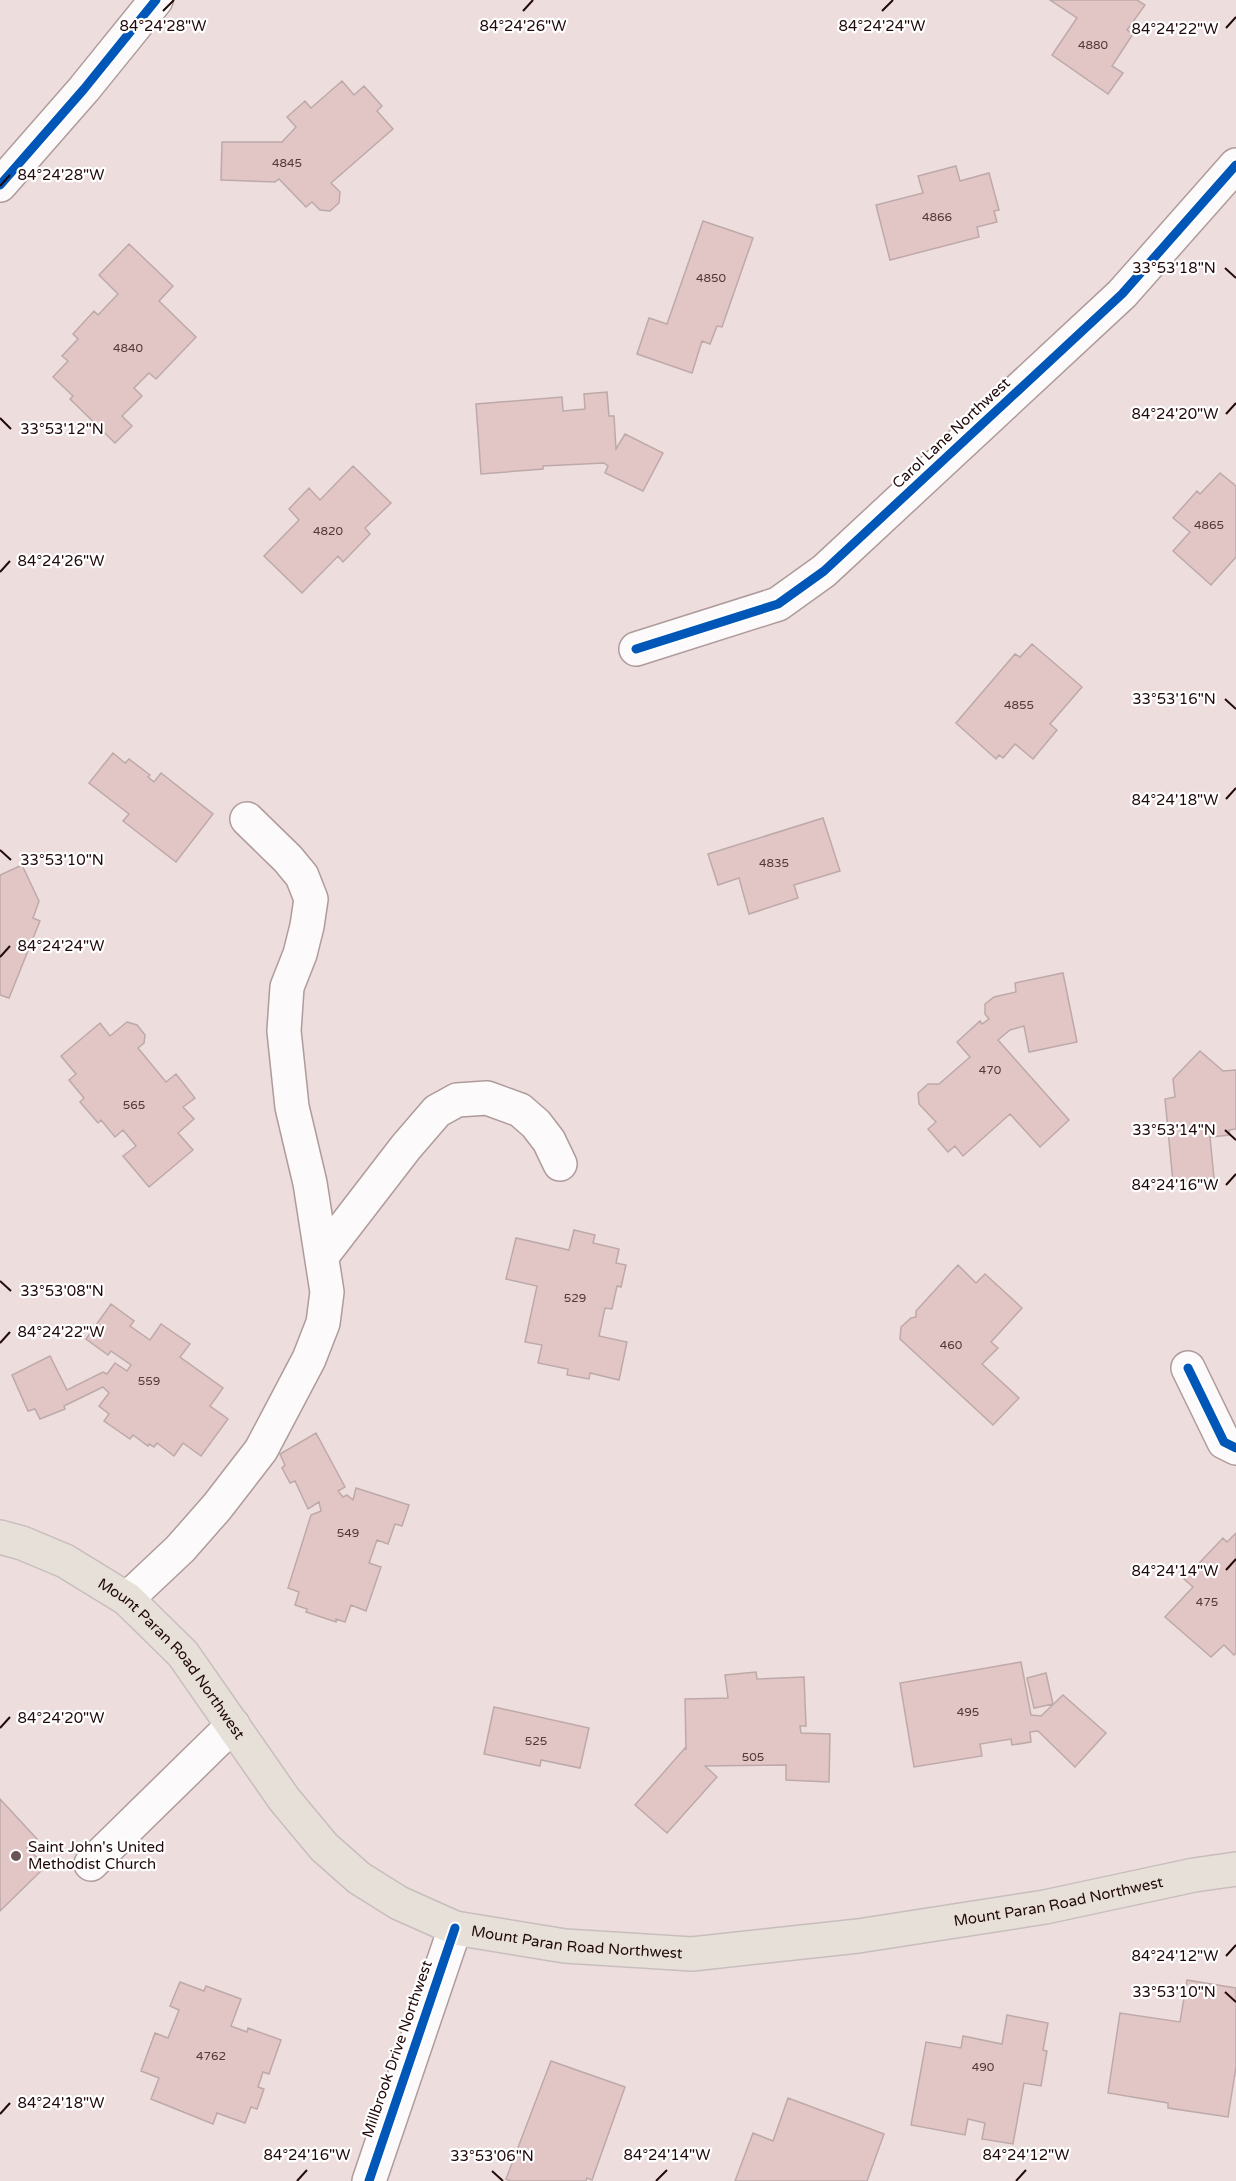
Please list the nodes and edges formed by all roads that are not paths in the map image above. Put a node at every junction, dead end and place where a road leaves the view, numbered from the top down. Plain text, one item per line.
1 (156, 0) edge
2 (1236, 165) edge
3 (0, 185) edge
4 (636, 649) dead end
5 (247, 819) dead end
6 (560, 1164) dead end
7 (322, 1256) junction
8 (1188, 1368) dead end
9 (1236, 1448) edge
10 (0, 1537) edge
11 (126, 1599) junction
12 (233, 1725) junction
13 (91, 1864) dead end
14 (1236, 1869) edge
15 (454, 1928) junction
16 (369, 2181) edge

1 - 3 street
2 - 4 street, Carol Lane Northwest
5 - 7 street
6 - 7 street
7 - 11 street
8 - 9 street
10 - 11 main road, Mount Paran Road Northwest
11 - 12 main road, Mount Paran Road Northwest
12 - 13 street
12 - 15 main road, Mount Paran Road Northwest
14 - 15 main road, Mount Paran Road Northwest
15 - 16 street, Millbrook Drive Northwest

